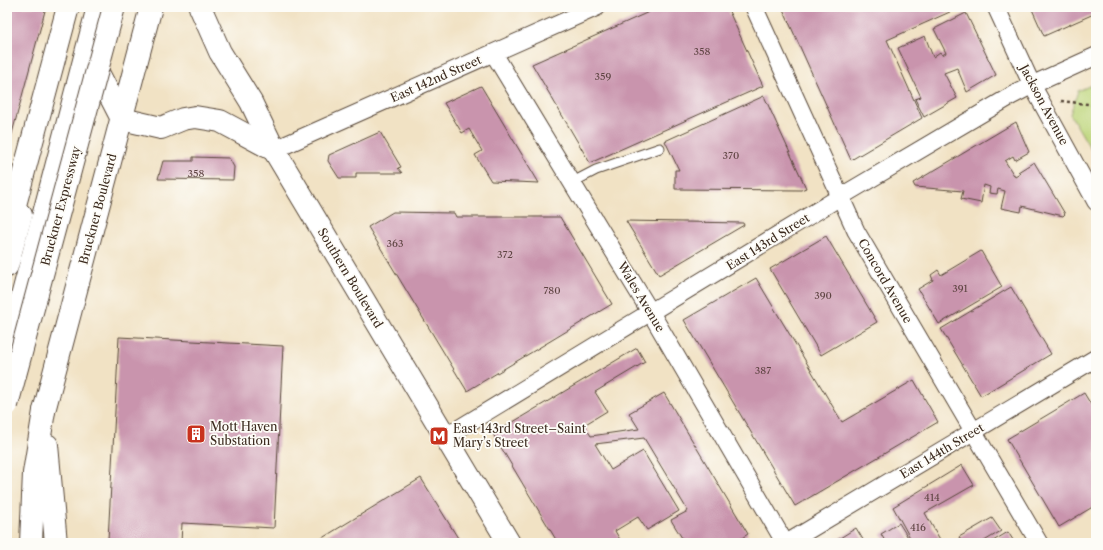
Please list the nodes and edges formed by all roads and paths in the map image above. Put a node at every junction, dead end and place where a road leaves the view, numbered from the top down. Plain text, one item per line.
1 (68, 7) edge
2 (77, 7) edge
3 (98, 7) edge
4 (114, 7) edge
5 (151, 7) edge
6 (200, 7) edge
7 (597, 7) edge
8 (754, 7) edge
9 (996, 7) edge
10 (87, 50) junction
11 (494, 54) junction
12 (1096, 56) edge
13 (1032, 85) junction
14 (1060, 101) dead end
15 (1096, 105) edge
16 (122, 119) junction
17 (660, 148) dead end
18 (274, 150) junction
19 (571, 183) junction
20 (840, 197) junction
21 (1096, 202) edge
22 (7, 235) edge
23 (7, 266) edge
24 (651, 313) junction
25 (7, 354) edge
26 (1096, 358) edge
27 (7, 405) edge
28 (44, 412) junction
29 (973, 432) junction
30 (445, 437) junction
31 (30, 543) edge
32 (56, 543) edge
33 (509, 543) edge
34 (786, 543) edge
35 (1039, 543) edge

1 - 22 main road
2 - 23 main road
3 - 10 main road
4 - 27 main road, Bruckner Expressway, bridge
5 - 16 main road, Bruckner Boulevard
6 - 18 main road, Southern Boulevard
7 - 11 street, East 142nd Street
8 - 20 street, Concord Avenue
9 - 13 street, Jackson Avenue
10 - 16 main road
10 - 25 main road
11 - 18 street, East 142nd Street
11 - 19 street, Wales Avenue
12 - 13 street, East 143rd Street
13 - 20 street, East 143rd Street
13 - 21 street, Jackson Avenue
14 - 15 path
16 - 18 main road
16 - 28 main road, Bruckner Boulevard
17 - 19 lane
18 - 30 main road, Southern Boulevard
19 - 24 street, Wales Avenue
20 - 24 street, East 143rd Street
20 - 29 street, Concord Avenue
24 - 30 street, East 143rd Street
24 - 34 street, Wales Avenue
26 - 29 street, East 144th Street
28 - 31 main road, Bruckner Boulevard
28 - 32 main road, Bruckner Boulevard
29 - 34 street, East 144th Street
29 - 35 street, Concord Avenue
30 - 33 main road, Southern Boulevard

